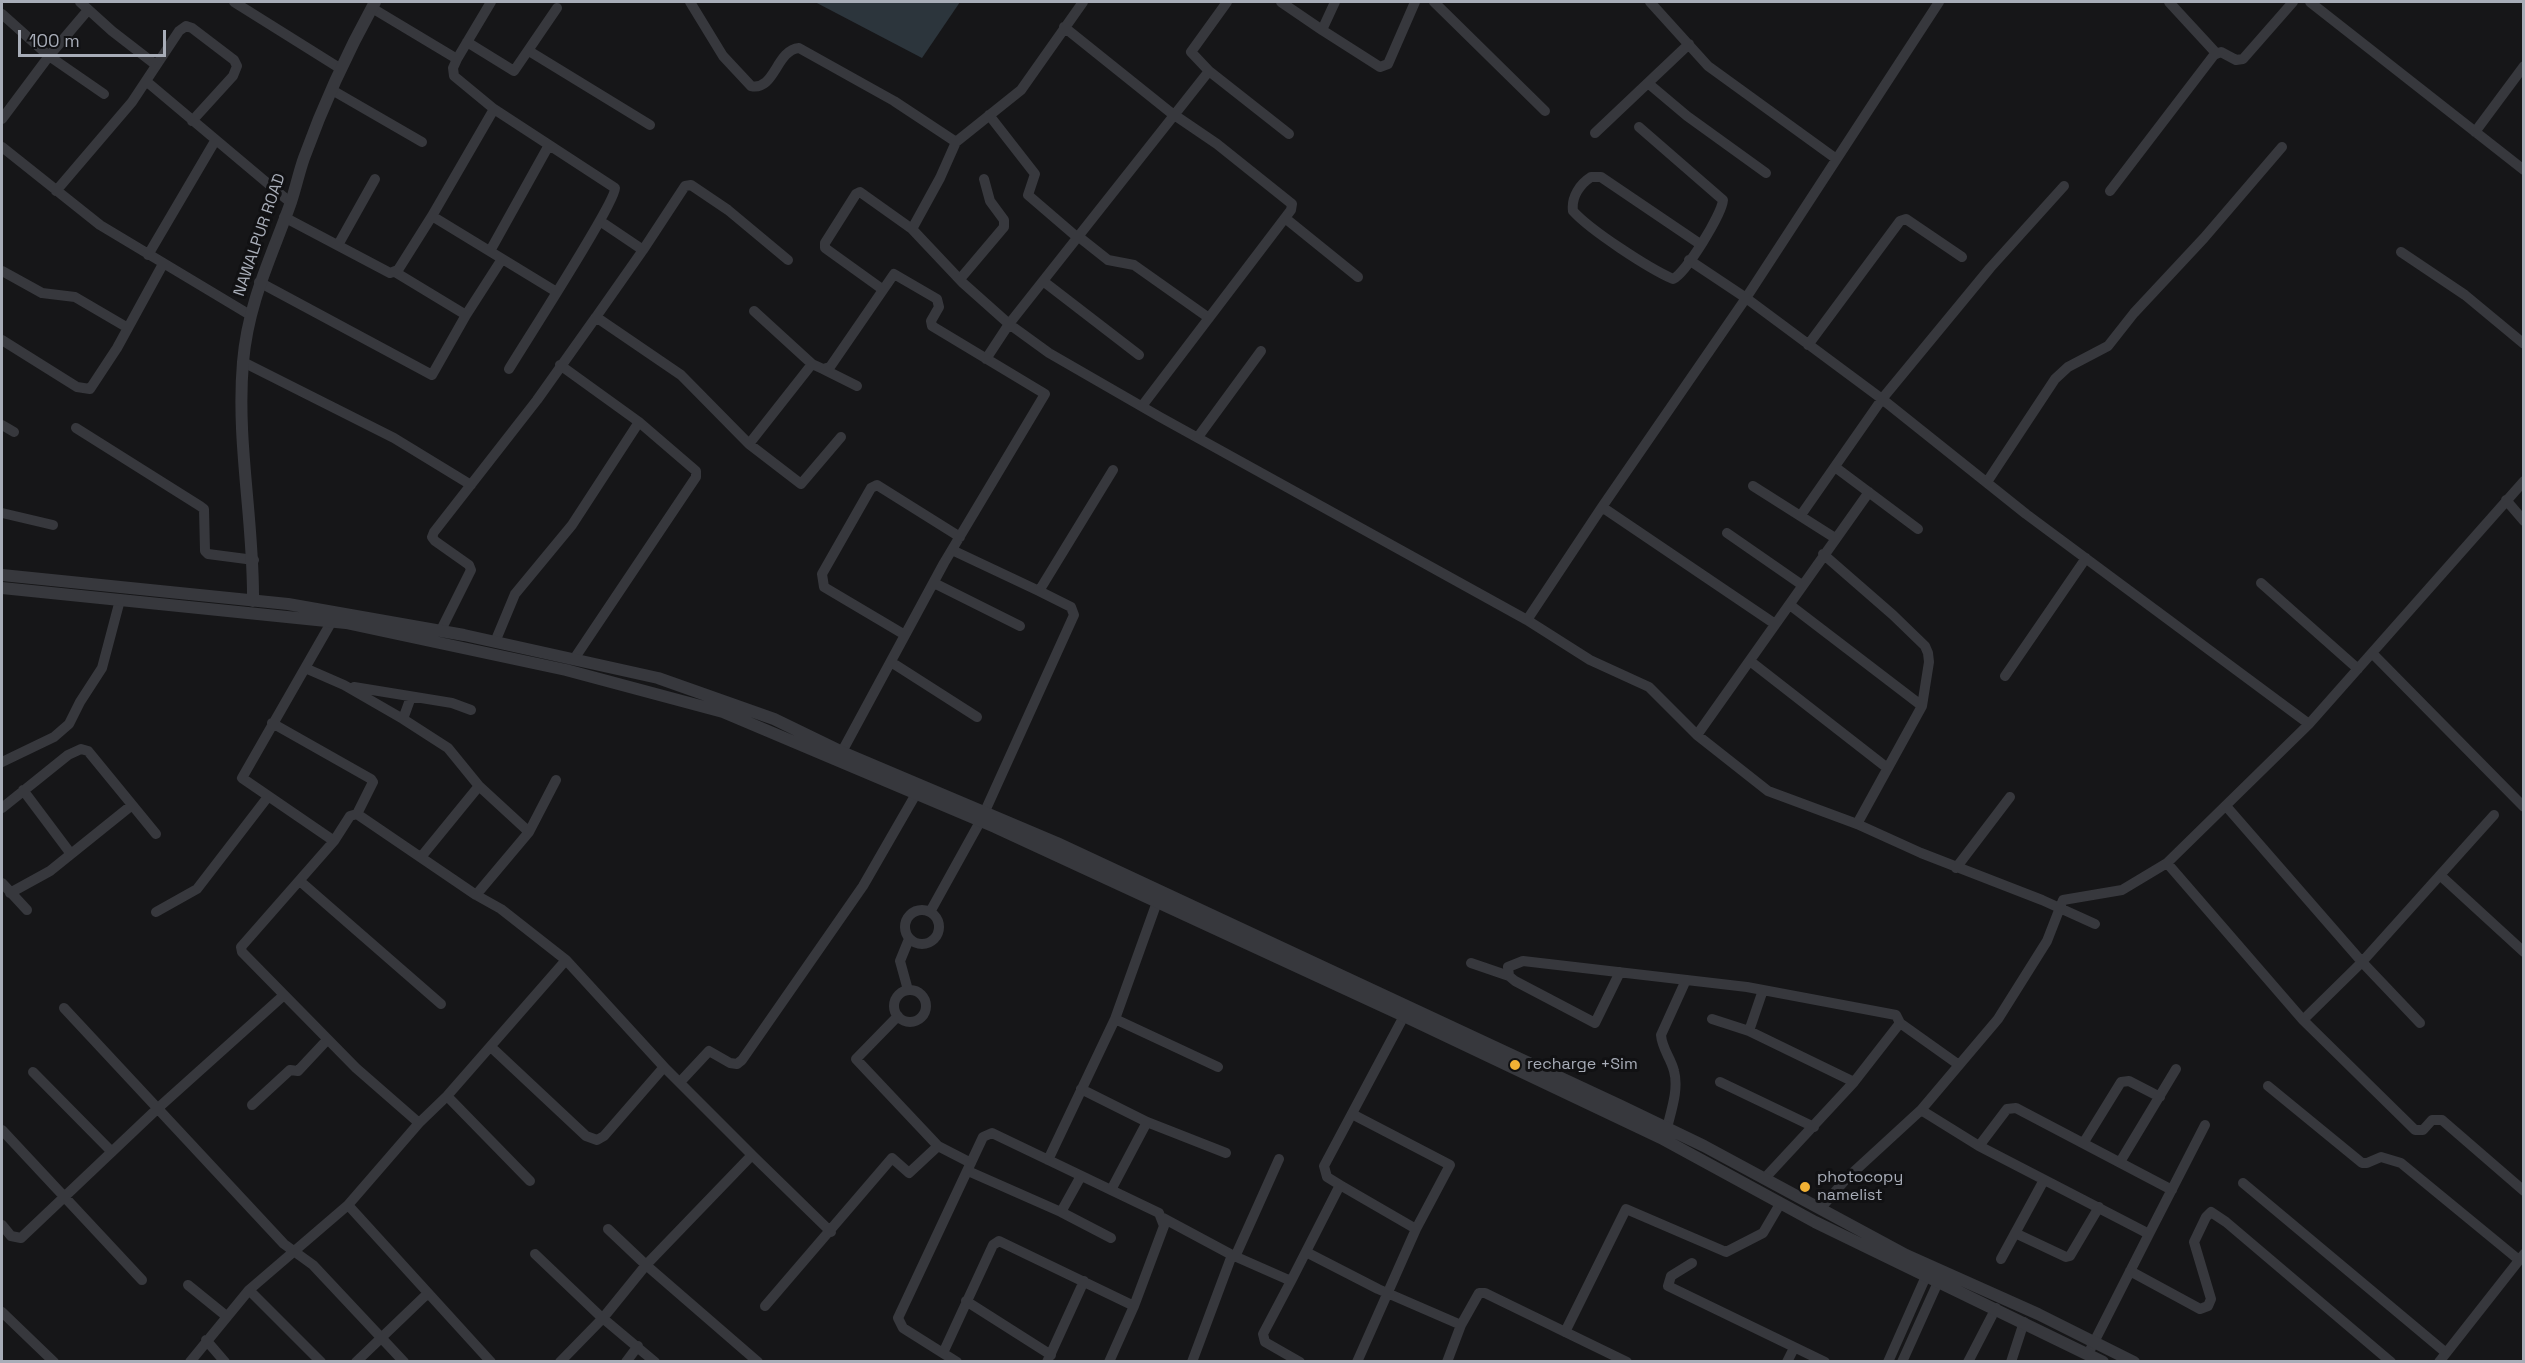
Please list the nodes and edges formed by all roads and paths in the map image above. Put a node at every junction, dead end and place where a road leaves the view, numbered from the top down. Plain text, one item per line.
1 (80, 2) edge
2 (234, 2) edge
3 (491, 2) edge
4 (690, 2) edge
5 (1083, 2) edge
6 (1227, 2) edge
7 (1281, 2) edge
8 (1335, 2) edge
9 (1415, 2) edge
10 (1434, 2) edge
11 (1650, 2) edge
12 (1939, 2) edge
13 (2169, 2) edge
14 (2293, 2) edge
15 (2310, 2) edge
16 (374, 5) edge
17 (557, 8) dead end
18 (88, 10) junction
19 (2, 14) edge
20 (1064, 27) junction
21 (1322, 30) junction
22 (467, 42) junction
23 (1689, 45) junction
24 (529, 51) junction
25 (2216, 53) junction
26 (49, 56) junction
27 (457, 59) junction
28 (156, 65) junction
29 (2523, 66) edge
30 (342, 69) junction
31 (1209, 71) junction
32 (146, 81) junction
33 (1649, 84) junction
34 (332, 90) junction
35 (104, 94) dead end
36 (494, 110) junction
37 (1545, 111) dead end
38 (989, 115) junction
39 (1174, 116) junction
40 (2, 119) edge
41 (192, 121) junction
42 (650, 125) dead end
43 (1639, 127) dead end
44 (2475, 132) junction
45 (1289, 134) dead end
46 (1595, 134) dead end
47 (215, 141) junction
48 (422, 142) dead end
49 (956, 142) junction
50 (549, 145) junction
51 (2, 147) edge
52 (2282, 147) dead end
53 (1835, 158) junction
54 (2523, 170) edge
55 (1766, 173) dead end
56 (375, 179) dead end
57 (984, 179) dead end
58 (2064, 186) dead end
59 (56, 191) junction
60 (2110, 191) dead end
61 (291, 203) junction
62 (432, 216) junction
63 (284, 217) junction
64 (1285, 218) junction
65 (600, 221) junction
66 (912, 230) junction
67 (1079, 237) junction
68 (1700, 244) junction
69 (338, 245) junction
70 (643, 250) junction
71 (490, 251) junction
72 (2401, 252) dead end
73 (148, 255) junction
74 (1962, 258) dead end
75 (502, 259) junction
76 (788, 260) dead end
77 (1689, 260) junction
78 (163, 264) junction
79 (2, 271) edge
80 (395, 272) junction
81 (1358, 277) dead end
82 (960, 279) junction
83 (1043, 281) junction
84 (259, 282) junction
85 (882, 289) junction
86 (555, 291) junction
87 (1746, 298) junction
88 (754, 311) dead end
89 (250, 315) junction
90 (466, 315) junction
91 (596, 317) junction
92 (1209, 318) junction
93 (1009, 324) junction
94 (128, 328) junction
95 (2, 340) edge
96 (2523, 344) edge
97 (1808, 345) junction
98 (1262, 351) dead end
99 (1139, 355) dead end
100 (986, 359) junction
101 (243, 362) junction
102 (812, 364) junction
103 (561, 365) junction
104 (509, 369) dead end
105 (823, 369) junction
106 (857, 386) dead end
107 (1882, 399) junction
108 (1142, 406) junction
109 (639, 422) junction
110 (2, 425) edge
111 (76, 428) dead end
112 (14, 432) dead end
113 (841, 437) dead end
114 (1198, 437) junction
115 (749, 444) junction
116 (1835, 467) junction
117 (1113, 470) dead end
118 (2523, 481) edge
119 (1987, 483) junction
120 (471, 485) junction
121 (1753, 486) dead end
122 (1869, 492) junction
123 (2506, 500) junction
124 (1602, 507) junction
125 (2, 513) edge
126 (1801, 515) junction
127 (2523, 521) edge
128 (53, 525) dead end
129 (1918, 529) dead end
130 (1727, 533) dead end
131 (960, 537) junction
132 (1835, 538) junction
133 (952, 550) junction
134 (1823, 554) junction
135 (2086, 558) junction
136 (254, 560) junction
137 (2, 574) edge
138 (934, 583) junction
139 (2261, 583) dead end
140 (1802, 585) junction
141 (2, 588) edge
142 (1039, 591) junction
143 (120, 600) junction
144 (253, 601) junction
145 (1790, 605) junction
146 (1527, 620) junction
147 (332, 621) junction
148 (1775, 624) junction
149 (1020, 626) dead end
150 (441, 630) junction
151 (905, 635) junction
152 (495, 642) junction
153 (2372, 653) junction
154 (574, 659) junction
155 (1750, 661) junction
156 (891, 662) junction
157 (305, 668) junction
158 (2358, 669) junction
159 (2005, 676) dead end
160 (344, 685) junction
161 (411, 696) junction
162 (1922, 706) junction
163 (471, 710) dead end
164 (977, 717) dead end
165 (403, 718) junction
166 (272, 723) junction
167 (2308, 724) junction
168 (1696, 735) junction
169 (840, 756) junction
170 (2, 762) edge
171 (1886, 767) junction
172 (556, 780) dead end
173 (479, 786) junction
174 (23, 790) junction
175 (916, 794) junction
176 (2010, 797) dead end
177 (267, 798) junction
178 (132, 805) junction
179 (2226, 806) junction
180 (2523, 807) edge
181 (2, 808) edge
182 (357, 814) junction
183 (2494, 815) dead end
184 (983, 816) junction
185 (1857, 824) junction
186 (529, 832) junction
187 (156, 834) dead end
188 (334, 841) junction
189 (71, 854) junction
190 (421, 857) junction
191 (2168, 863) junction
192 (1956, 868) junction
193 (2441, 876) junction
194 (300, 882) junction
195 (2, 883) edge
196 (10, 893) junction
197 (476, 895) junction
198 (1156, 902) junction
199 (2059, 907) junction
200 (27, 910) dead end
201 (156, 912) dead end
202 (930, 912) junction
203 (2095, 924) dead end
204 (909, 939) junction
205 (2523, 952) edge
206 (566, 960) junction
207 (2362, 962) junction
208 (1472, 963) dead end
209 (1620, 972) junction
210 (1509, 976) junction
211 (1686, 980) junction
212 (908, 990) junction
213 (1762, 990) junction
214 (284, 995) junction
215 (441, 1004) dead end
216 (64, 1008) dead end
217 (898, 1016) junction
218 (1404, 1017) junction
219 (1712, 1018) dead end
220 (1115, 1019) junction
221 (2303, 1020) junction
222 (1900, 1023) junction
223 (2420, 1023) dead end
224 (1749, 1031) junction
225 (327, 1040) junction
226 (491, 1047) junction
227 (1959, 1065) junction
228 (664, 1066) junction
229 (1218, 1067) dead end
230 (2176, 1069) dead end
231 (33, 1072) dead end
232 (681, 1081) junction
233 (1720, 1082) dead end
234 (1854, 1082) junction
235 (2268, 1086) dead end
236 (1081, 1089) junction
237 (447, 1096) junction
238 (2160, 1097) junction
239 (252, 1105) dead end
240 (157, 1109) junction
241 (1921, 1110) junction
242 (1352, 1114) junction
243 (1147, 1122) junction
244 (419, 1123) junction
245 (2205, 1125) dead end
246 (1814, 1127) junction
247 (1666, 1128) junction
248 (2, 1130) edge
249 (2084, 1142) junction
250 (938, 1146) junction
251 (1979, 1146) junction
252 (112, 1152) junction
253 (1226, 1153) dead end
254 (752, 1155) junction
255 (1279, 1159) dead end
256 (1048, 1160) junction
257 (2120, 1162) junction
258 (970, 1167) junction
259 (1081, 1176) junction
260 (1764, 1179) junction
261 (2044, 1180) junction
262 (530, 1181) dead end
263 (2243, 1183) dead end
264 (1340, 1185) junction
265 (1111, 1190) junction
266 (2172, 1190) junction
267 (2523, 1191) edge
268 (63, 1198) junction
269 (1780, 1204) junction
270 (348, 1205) junction
271 (2099, 1207) junction
272 (1820, 1209) junction
273 (1061, 1212) junction
274 (1163, 1218) junction
275 (2, 1225) edge
276 (608, 1229) dead end
277 (1416, 1229) junction
278 (831, 1232) junction
279 (2015, 1233) junction
280 (2149, 1234) junction
281 (1111, 1238) dead end
282 (1306, 1252) junction
283 (295, 1253) junction
284 (535, 1254) dead end
285 (1233, 1256) junction
286 (2521, 1257) edge
287 (2001, 1259) dead end
288 (1692, 1263) dead end
289 (646, 1265) junction
290 (2130, 1271) junction
291 (1927, 1274) junction
292 (1939, 1280) junction
293 (142, 1281) dead end
294 (1084, 1281) junction
295 (1291, 1281) junction
296 (188, 1285) dead end
297 (249, 1290) junction
298 (428, 1293) junction
299 (1389, 1293) junction
300 (966, 1301) junction
301 (765, 1306) dead end
302 (1134, 1306) junction
303 (1996, 1308) junction
304 (2, 1312) edge
305 (225, 1316) junction
306 (603, 1318) junction
307 (2024, 1323) junction
308 (1461, 1325) junction
309 (1565, 1332) junction
310 (382, 1339) junction
311 (206, 1340) junction
312 (2094, 1341) junction
313 (638, 1346) junction
314 (1794, 1347) junction
315 (943, 1353) junction
316 (2088, 1354) junction
317 (2442, 1357) edge
318 (1049, 1358) edge
319 (1284, 1358) edge
320 (54, 1362) edge
321 (190, 1362) edge
322 (225, 1362) edge
323 (321, 1362) edge
324 (356, 1362) edge
325 (404, 1362) edge
326 (491, 1362) edge
327 (560, 1362) edge
328 (626, 1362) edge
329 (655, 1362) edge
330 (758, 1362) edge
331 (957, 1362) edge
332 (1109, 1362) edge
333 (1192, 1362) edge
334 (1300, 1362) edge
335 (1357, 1362) edge
336 (1447, 1362) edge
337 (1627, 1362) edge
338 (1787, 1362) edge
339 (1825, 1362) edge
340 (1888, 1362) edge
341 (1902, 1362) edge
342 (1968, 1362) edge
343 (2011, 1362) edge
344 (2103, 1362) edge
345 (2134, 1362) edge
346 (2391, 1362) edge

1 - 18 street
2 - 30 street
3 - 22 street
4 - 49 street
5 - 20 street
6 - 31 street
7 - 21 street
8 - 21 street
9 - 21 street
10 - 37 street
11 - 23 street
12 - 53 street
13 - 25 street
14 - 25 street
15 - 44 street
16 - 27 street
16 - 30 street, NAWALPUR ROAD
17 - 24 street
18 - 26 street
18 - 28 street
19 - 26 street
20 - 38 street
20 - 39 street
22 - 24 street
22 - 27 street
23 - 33 street
23 - 53 street
24 - 42 street
25 - 60 street
26 - 35 street
26 - 40 street
27 - 36 street
28 - 32 street
28 - 41 street
29 - 44 street
30 - 34 street, NAWALPUR ROAD
31 - 39 street
31 - 45 street
32 - 41 street
32 - 59 street
33 - 46 street
33 - 55 street
34 - 48 street
34 - 61 street, NAWALPUR ROAD
36 - 50 street
36 - 62 street
38 - 49 street
38 - 67 street
39 - 64 street
39 - 67 street
41 - 47 street
43 - 68 street
44 - 54 street
47 - 61 street
47 - 73 street
49 - 66 street
50 - 65 street
50 - 71 street
51 - 59 street
52 - 119 street
53 - 87 street
56 - 69 street
57 - 82 street
58 - 107 street
59 - 73 street
61 - 63 street, NAWALPUR ROAD
62 - 71 street
62 - 80 street
63 - 69 street
63 - 84 street, NAWALPUR ROAD
64 - 81 street
64 - 92 street
65 - 70 street
65 - 86 street
66 - 82 street
66 - 85 street
67 - 83 street
67 - 92 street
68 - 77 street
68 - 77 street
69 - 80 street
70 - 76 street
70 - 91 street
71 - 75 street
72 - 96 street
73 - 78 street
74 - 97 street
75 - 86 street
75 - 90 street
77 - 87 street
78 - 89 street
78 - 94 street
79 - 94 street
80 - 90 street
82 - 93 street
83 - 93 street
83 - 99 street
84 - 89 street, NAWALPUR ROAD
84 - 90 street
85 - 100 street
85 - 105 street
86 - 104 street
87 - 97 street
87 - 124 street
88 - 102 street
89 - 101 street, NAWALPUR ROAD
91 - 103 street
91 - 115 street
92 - 108 street
93 - 100 street
93 - 108 street
94 - 95 street
97 - 107 street
98 - 114 street
100 - 131 street
101 - 120 street
101 - 136 street, NAWALPUR ROAD
102 - 105 street
102 - 115 street
103 - 109 street
103 - 120 street
105 - 106 street
107 - 116 street
107 - 119 street
108 - 114 street
109 - 152 street
109 - 154 street
110 - 112 street
111 - 136 street
113 - 115 street
114 - 146 street
116 - 122 street
116 - 126 street
117 - 142 street
118 - 123 street
119 - 135 street
120 - 150 street
121 - 126 street
122 - 129 street
122 - 132 street
123 - 127 street
123 - 153 street
124 - 146 street
124 - 148 street
125 - 128 street
126 - 132 street
130 - 140 street
131 - 133 street
131 - 151 street
132 - 134 street
133 - 138 street
133 - 142 street
134 - 140 street
134 - 162 street
135 - 159 street
135 - 167 street
136 - 144 street, NAWALPUR ROAD
137 - 144 street
138 - 149 street
138 - 151 street
139 - 158 street
140 - 145 street
141 - 143 street
142 - 184 street
143 - 147 street
143 - 170 street
144 - 150 street
145 - 148 street
145 - 162 street
146 - 168 street
147 - 157 street
147 - 169 street
148 - 155 street
150 - 152 street
151 - 156 street
152 - 154 street
153 - 158 street
153 - 180 street
154 - 169 street
155 - 168 street
155 - 171 street
156 - 164 street
156 - 169 street
157 - 160 street
157 - 166 street
158 - 167 street
160 - 161 street
160 - 165 street
161 - 163 street
161 - 165 street
162 - 171 street
165 - 173 street
166 - 177 street
166 - 182 street
167 - 179 street
168 - 185 street
169 - 175 street
169 - 184 street
171 - 185 street
172 - 186 street
173 - 186 street
173 - 190 street
174 - 178 street
174 - 181 street
174 - 189 street
175 - 184 street
175 - 232 street
176 - 192 street
177 - 188 street
177 - 201 street
178 - 187 street
178 - 189 street
179 - 191 street
179 - 207 street
182 - 188 street
182 - 190 street
183 - 193 street
184 - 198 street
184 - 202 street
184 - 247 street
185 - 192 street
186 - 197 street
188 - 194 street
189 - 196 street
190 - 197 street
191 - 199 street
191 - 221 street
192 - 199 street
193 - 205 street
193 - 207 street
194 - 214 street
194 - 215 street
195 - 196 street
196 - 200 street
197 - 206 street
198 - 218 street
198 - 220 street
199 - 203 street
199 - 227 street
202 - 204 street
202 - 204 street
204 - 212 street
206 - 226 street
206 - 228 street
207 - 221 street
207 - 223 street
208 - 210 street
209 - 210 street
209 - 210 street
209 - 211 street
211 - 213 street
211 - 247 street
212 - 217 street
212 - 217 street
213 - 222 street
213 - 224 street
214 - 225 street
214 - 240 street
216 - 240 street
217 - 250 street
218 - 242 street
218 - 269 street
219 - 224 street
220 - 229 street
220 - 236 street
221 - 267 street
222 - 227 street
222 - 234 street
224 - 234 street
225 - 239 street
225 - 244 street
226 - 228 street
226 - 237 street
227 - 241 street
228 - 232 street
230 - 238 street
231 - 252 street
232 - 254 street
233 - 246 street
234 - 246 street
235 - 286 street
236 - 243 street
236 - 256 street
237 - 244 street
237 - 262 street
238 - 249 street
238 - 257 street
240 - 252 street
240 - 283 street
241 - 251 street
241 - 272 street
242 - 264 street
242 - 277 street
243 - 253 street
243 - 265 street
244 - 270 street
245 - 266 street
246 - 260 street
247 - 260 street
248 - 268 street
249 - 251 street
249 - 257 street
250 - 258 street
250 - 278 street
251 - 261 street
252 - 268 street
254 - 278 street
254 - 289 street
255 - 285 street
256 - 258 street
256 - 259 street
257 - 266 street
258 - 273 street
258 - 315 street
259 - 265 street
259 - 273 street
260 - 272 street
261 - 271 street
261 - 279 street
263 - 317 street
264 - 277 street
264 - 282 street
265 - 274 street
266 - 280 street
268 - 275 street
268 - 293 street
269 - 291 street
269 - 309 street
270 - 283 street
270 - 298 street
271 - 279 street
271 - 280 street
272 - 312 street
273 - 281 street
274 - 285 street
274 - 302 street
276 - 289 street
277 - 299 street
278 - 301 street
279 - 287 street
280 - 290 street
282 - 295 street
282 - 299 street
283 - 297 street
283 - 310 street
284 - 306 street
285 - 295 street
285 - 333 street
286 - 317 street
288 - 314 street
289 - 306 street
289 - 330 street
290 - 312 street
290 - 346 street
291 - 292 street
291 - 340 street
292 - 303 street
292 - 341 street
294 - 300 street
294 - 302 street
294 - 318 street
295 - 319 street
296 - 305 street
297 - 305 street
297 - 323 street
298 - 310 street
298 - 326 street
299 - 308 street
299 - 335 street
300 - 315 street
300 - 318 street
302 - 332 street
303 - 307 street
303 - 342 street
304 - 320 street
305 - 311 street
306 - 313 street
306 - 327 street
307 - 316 street
307 - 343 street
308 - 309 street
308 - 336 street
309 - 337 street
310 - 324 street
310 - 325 street
311 - 321 street
311 - 322 street
312 - 316 street
312 - 345 street
313 - 328 street
313 - 329 street
314 - 338 street
314 - 339 street
315 - 331 street
316 - 344 street
319 - 334 street

